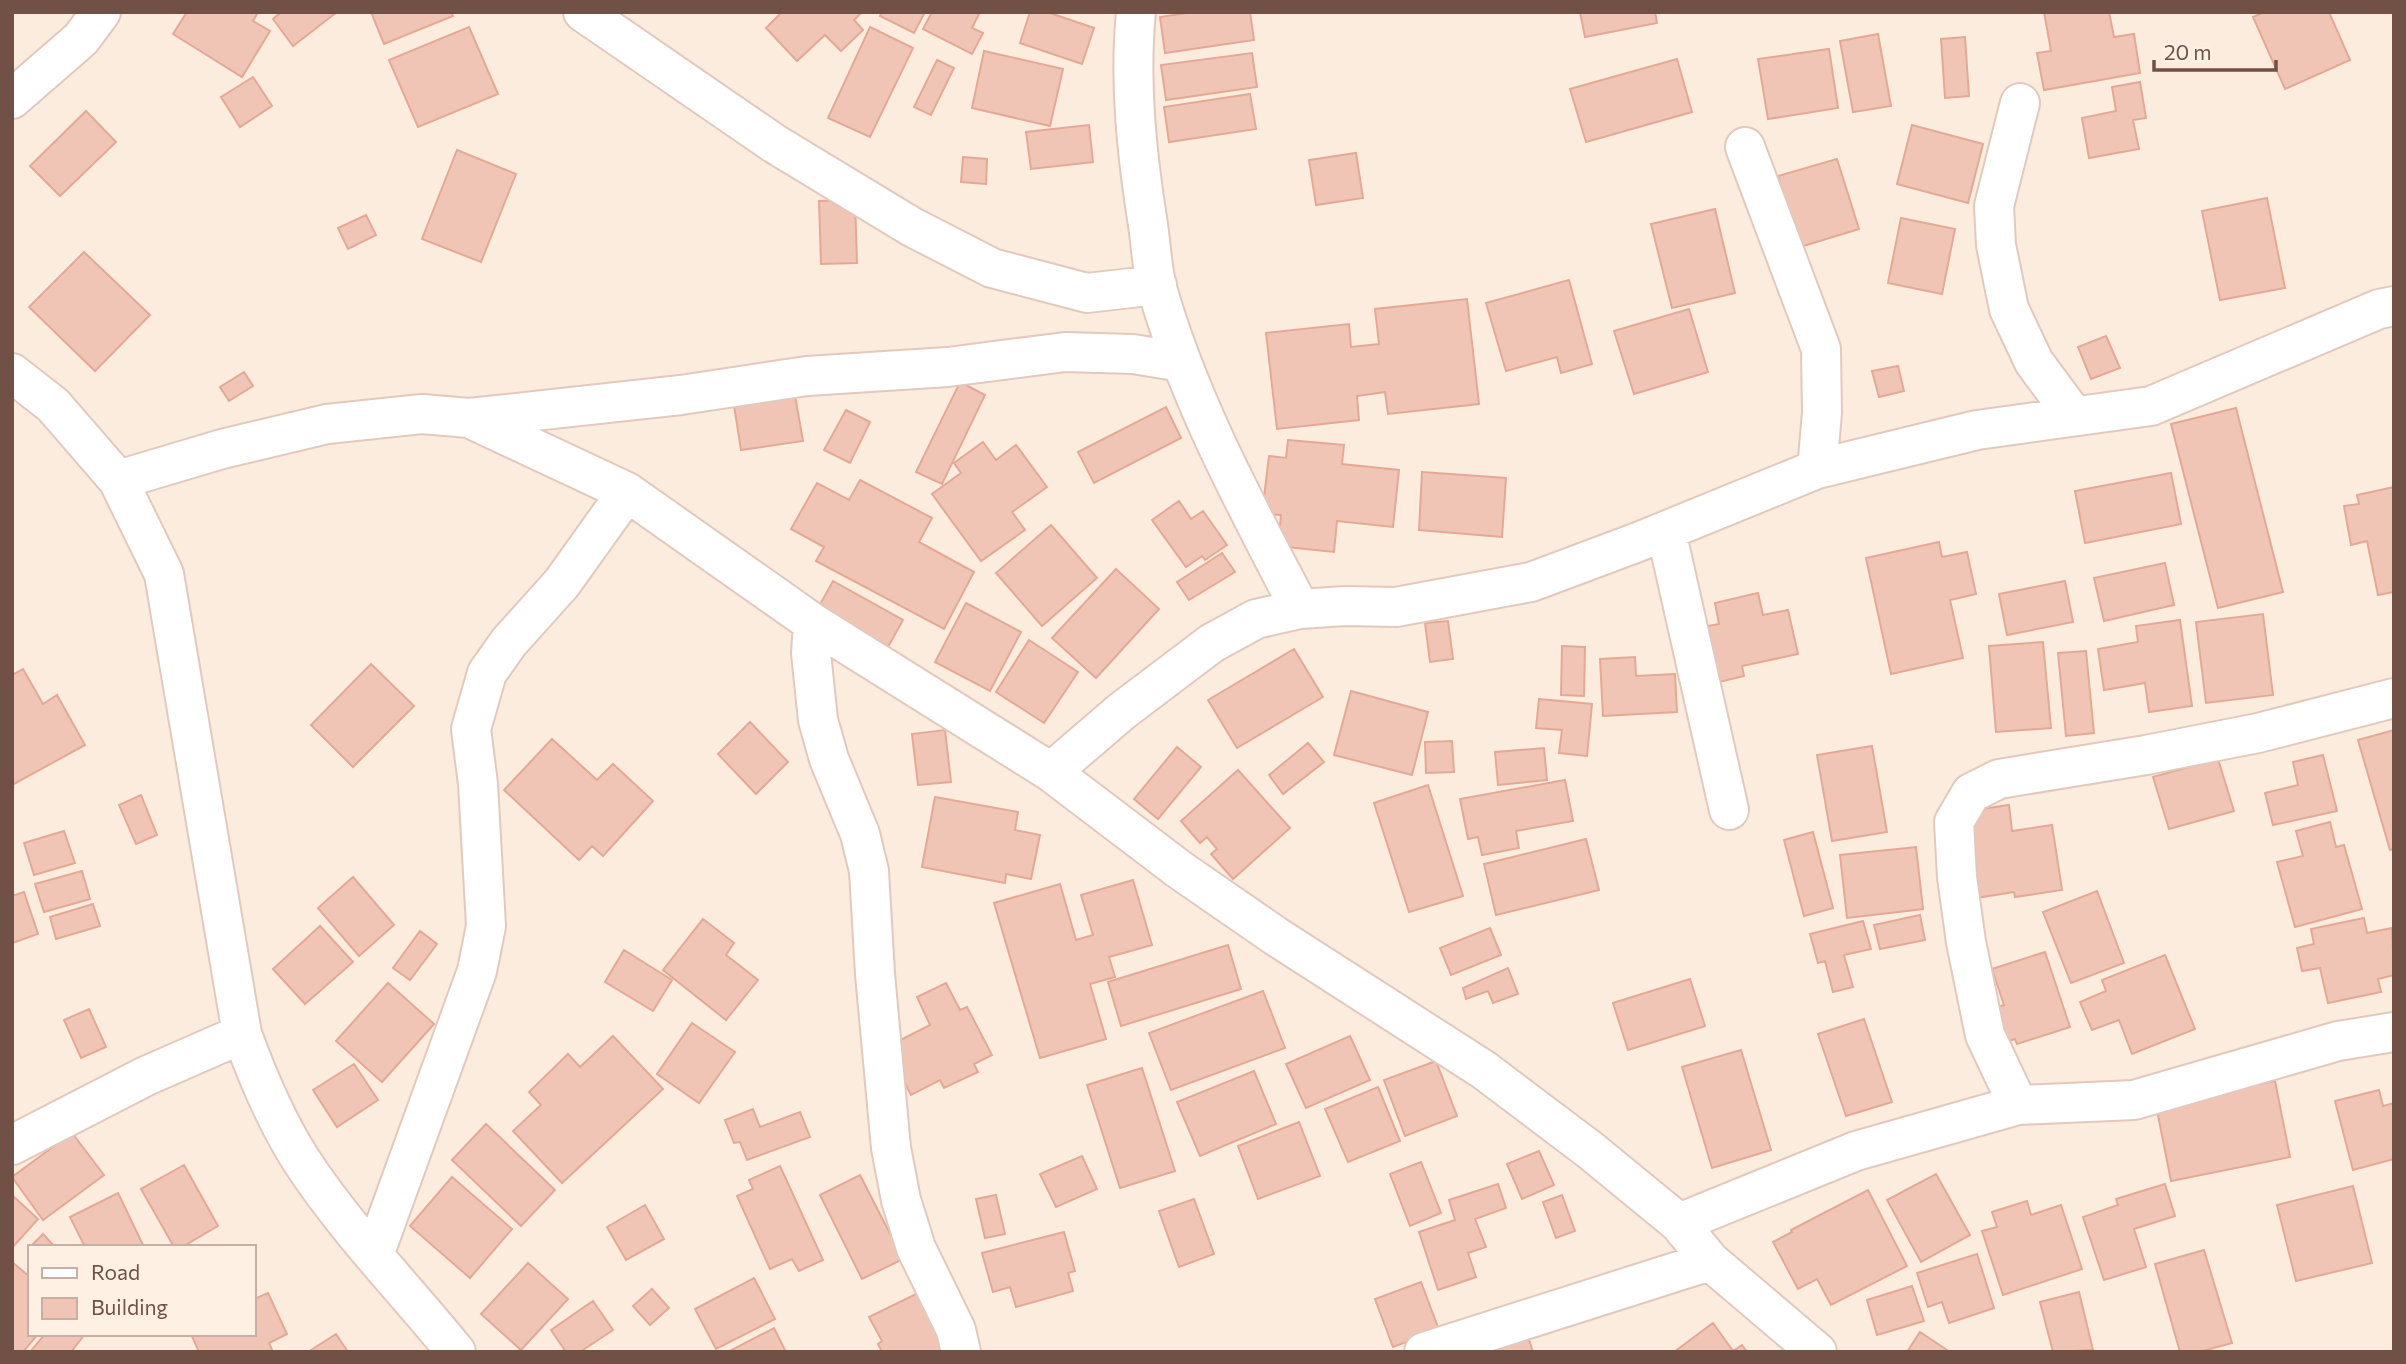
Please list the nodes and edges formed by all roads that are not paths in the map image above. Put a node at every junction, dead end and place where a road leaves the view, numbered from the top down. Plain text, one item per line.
1 (101, 12) edge
2 (583, 12) edge
3 (1136, 12) edge
4 (12, 99) edge
5 (2020, 103) dead end
6 (1745, 147) dead end
7 (1157, 285) junction
8 (2394, 306) edge
9 (1182, 362) junction
10 (12, 373) edge
11 (2074, 416) junction
12 (469, 418) junction
13 (1817, 469) junction
14 (118, 480) junction
15 (626, 492) junction
16 (1666, 531) junction
17 (1300, 609) junction
18 (813, 623) junction
19 (2394, 698) edge
20 (1051, 772) junction
21 (1729, 810) dead end
22 (2394, 1032) edge
23 (242, 1034) junction
24 (2018, 1105) junction
25 (12, 1145) edge
26 (1679, 1223) junction
27 (374, 1255) junction
28 (1710, 1261) junction
29 (456, 1352) edge
30 (961, 1352) edge
31 (1424, 1352) edge
32 (1817, 1352) edge

1 - 4 street
2 - 7 street
3 - 7 street
5 - 11 street
6 - 13 street
7 - 9 street
8 - 11 street
9 - 12 street
9 - 17 street
10 - 14 street
11 - 13 street
12 - 14 street
12 - 15 street
13 - 16 street
14 - 23 street
15 - 18 street
15 - 27 street
16 - 17 street
16 - 21 street
17 - 20 street
18 - 20 street
18 - 30 street
19 - 24 street
20 - 26 street
22 - 24 street
23 - 25 street
23 - 27 street
24 - 26 street
26 - 28 street
27 - 29 street
28 - 31 street
28 - 32 street

